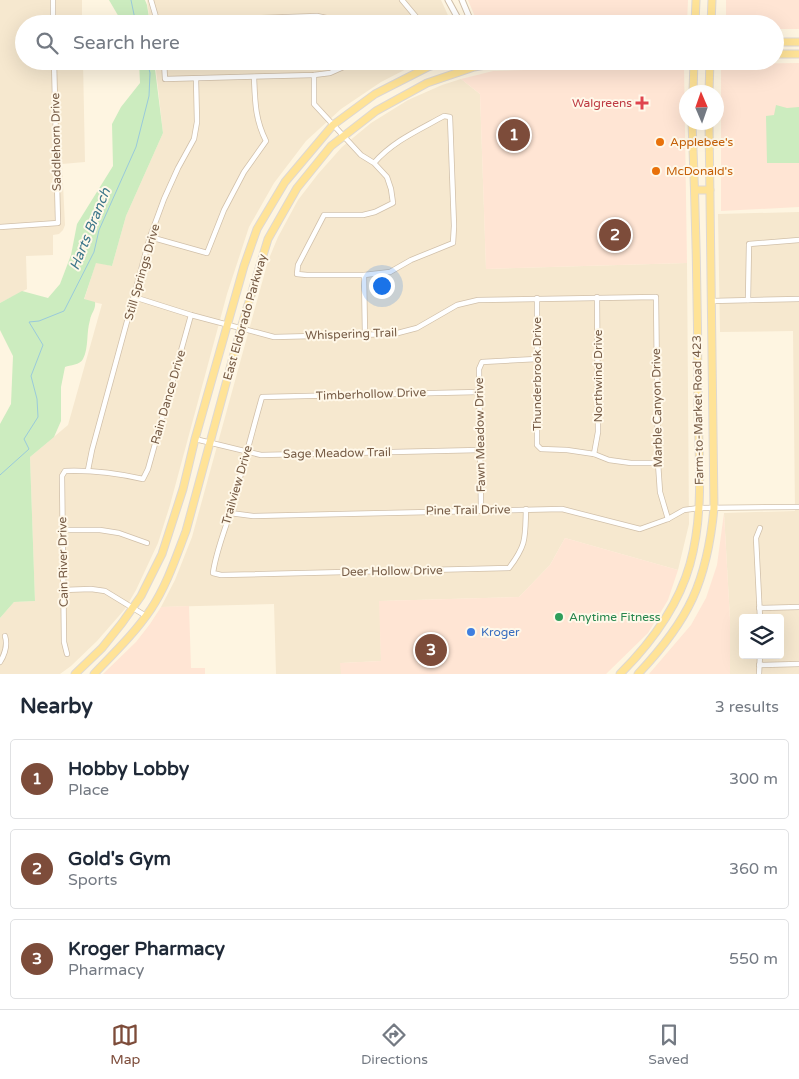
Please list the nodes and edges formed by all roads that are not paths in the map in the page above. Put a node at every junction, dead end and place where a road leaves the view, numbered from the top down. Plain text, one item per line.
1 (53, 0) edge
2 (151, 0) edge
3 (402, 0) edge
4 (448, 0) edge
5 (462, 0) edge
6 (696, 0) edge
7 (712, 0) edge
8 (53, 15) edge
9 (156, 15) edge
10 (414, 15) edge
11 (456, 15) edge
12 (468, 15) edge
13 (696, 15) edge
14 (711, 15) edge
15 (784, 42) edge
16 (799, 42) edge
17 (784, 54) edge
18 (799, 54) edge
19 (54, 70) edge
20 (164, 70) edge
21 (337, 70) edge
22 (422, 70) edge
23 (459, 70) edge
24 (694, 70) edge
25 (710, 70) edge
26 (314, 75) junction
27 (254, 76) junction
28 (196, 78) junction
29 (693, 85) edge
30 (709, 85) edge
31 (333, 125) junction
32 (692, 130) edge
33 (709, 130) edge
34 (343, 136) junction
35 (374, 162) junction
36 (695, 190) junction
37 (710, 190) junction
38 (0, 227) edge
39 (150, 237) junction
40 (799, 240) edge
41 (364, 275) junction
42 (134, 297) junction
43 (597, 297) junction
44 (656, 297) joint
45 (537, 298) junction
46 (799, 299) edge
47 (748, 300) junction
48 (711, 301) junction
49 (191, 315) junction
50 (229, 325) junction
51 (241, 328) junction
52 (365, 335) junction
53 (537, 359) junction
54 (698, 359) junction
55 (712, 359) junction
56 (479, 392) junction
57 (262, 397) joint
58 (196, 439) junction
59 (210, 443) junction
60 (480, 450) junction
61 (246, 452) junction
62 (594, 454) junction
63 (658, 463) junction
64 (88, 470) junction
65 (799, 507) edge
66 (699, 508) junction
67 (714, 508) junction
68 (481, 509) junction
69 (526, 509) junction
70 (230, 513) junction
71 (668, 519) junction
72 (760, 528) dead end
73 (63, 530) junction
74 (147, 543) dead end
75 (213, 573) joint
76 (63, 590) junction
77 (799, 607) edge
78 (133, 608) junction
79 (759, 608) junction
80 (760, 614) edge
81 (146, 616) junction
82 (5, 636) dead end
83 (67, 654) dead end
84 (635, 659) junction
85 (760, 659) edge
86 (0, 662) edge
87 (799, 664) edge
88 (759, 665) junction
89 (644, 668) junction
90 (75, 674) edge
91 (94, 674) edge
92 (620, 674) edge
93 (638, 674) edge
94 (759, 674) edge

1 - 8 street
2 - 9 street
3 - 10 street
4 - 11 street
5 - 12 street
6 - 13 main road
7 - 14 main road
15 - 16 main road
17 - 18 main road
19 - 38 street, Saddlehorn Drive
20 - 28 street
21 - 26 street
22 - 31 main road, East Eldorado Parkway
23 - 34 main road, East Eldorado Parkway
24 - 29 main road
25 - 30 main road
26 - 27 street
26 - 31 street
27 - 28 street
27 - 39 street
28 - 39 street, Still Springs Drive
31 - 34 street
31 - 50 main road, East Eldorado Parkway
32 - 36 main road, Farm-to-Market Road 423
33 - 37 main road, Farm-to-Market Road 423
34 - 35 street
34 - 51 main road, East Eldorado Parkway
35 - 41 street
35 - 41 street
36 - 37 main road
36 - 54 main road, Farm-to-Market Road 423
37 - 48 main road, Farm-to-Market Road 423
39 - 42 street, Still Springs Drive
40 - 47 street
41 - 52 street
42 - 49 street, Whispering Trail
42 - 64 street, Still Springs Drive
43 - 44 street, Whispering Trail
43 - 45 street, Whispering Trail
43 - 62 street, Northwind Drive
44 - 63 street, Marble Canyon Drive
45 - 52 street, Whispering Trail
45 - 53 street, Thunderbrook Drive
46 - 47 street
47 - 48 street
48 - 55 main road, Farm-to-Market Road 423
49 - 50 street, Whispering Trail
49 - 64 street, Rain Dance Drive
50 - 51 street, Whispering Trail
50 - 58 main road, East Eldorado Parkway
51 - 52 street, Whispering Trail
51 - 59 main road, East Eldorado Parkway
53 - 56 street, Fawn Meadow Drive
53 - 62 street, Thunderbrook Drive
54 - 55 main road
54 - 66 main road, Farm-to-Market Road 423
55 - 67 main road, Farm-to-Market Road 423
56 - 57 street, Timberhollow Drive
56 - 60 street, Fawn Meadow Drive
57 - 61 street, Trailview Drive
58 - 59 street, Sage Meadow Trail
58 - 78 main road, East Eldorado Parkway
59 - 61 street, Sage Meadow Trail
59 - 81 main road, East Eldorado Parkway
60 - 61 street, Sage Meadow Trail
60 - 68 street, Fawn Meadow Drive
61 - 70 street, Trailview Drive
62 - 63 street
63 - 71 street, Marble Canyon Drive
64 - 73 street, Cain River Drive
65 - 67 street, Pine Trail Drive
66 - 67 street, Pine Trail Drive
66 - 71 street, Pine Trail Drive
66 - 84 main road, Farm-to-Market Road 423
67 - 89 main road, Farm-to-Market Road 423
68 - 69 street, Pine Trail Drive
68 - 70 street, Pine Trail Drive
69 - 71 street, Pine Trail Drive
69 - 75 street, Deer Hollow Drive
70 - 75 street, Trailview Drive
72 - 79 street
73 - 74 street
73 - 76 street, Cain River Drive
76 - 78 street
76 - 83 street, Cain River Drive
77 - 79 street
78 - 81 street
78 - 90 main road, East Eldorado Parkway
79 - 80 street
81 - 91 main road, East Eldorado Parkway
82 - 86 street
84 - 89 main road
84 - 92 main road, Farm-to-Market Road 423
85 - 88 street
87 - 88 street
88 - 94 street
89 - 93 main road, Farm-to-Market Road 423

